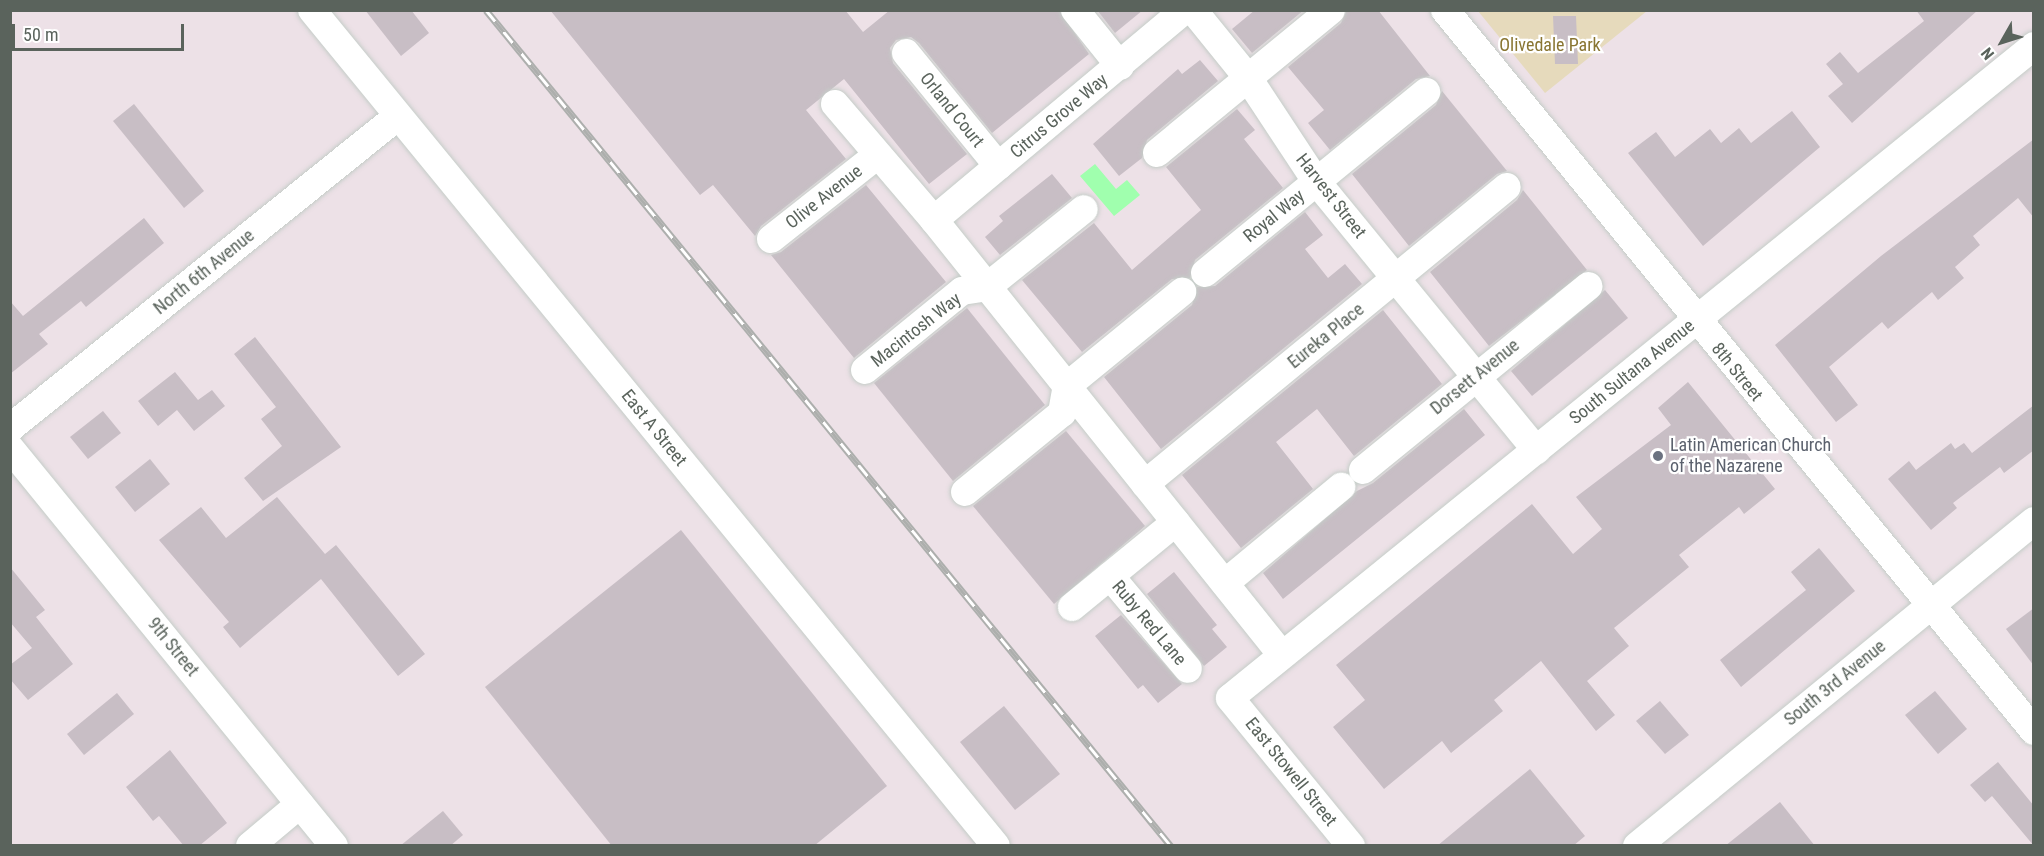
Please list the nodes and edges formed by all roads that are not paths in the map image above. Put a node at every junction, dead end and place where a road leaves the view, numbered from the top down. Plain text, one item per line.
1 (312, 10) edge
2 (1075, 10) edge
3 (1184, 10) edge
4 (1193, 10) edge
5 (1331, 10) edge
6 (1445, 10) edge
7 (2034, 46) edge
8 (906, 53) dead end
9 (1120, 66) junction
10 (1248, 78) junction
11 (1426, 92) dead end
12 (835, 104) dead end
13 (398, 116) junction
14 (1158, 153) dead end
15 (876, 156) junction
16 (998, 166) junction
17 (1316, 181) junction
18 (1507, 187) dead end
19 (1084, 209) dead end
20 (934, 220) junction
21 (771, 239) dead end
22 (1205, 273) dead end
23 (1397, 278) junction
24 (1589, 286) dead end
25 (987, 287) junction
26 (1182, 292) dead end
27 (1695, 321) junction
28 (866, 370) dead end
29 (1477, 376) junction
30 (1067, 386) junction
31 (10, 428) edge
32 (10, 448) edge
33 (1536, 450) junction
34 (1145, 484) junction
35 (965, 492) dead end
36 (2034, 521) edge
37 (1176, 522) junction
38 (1110, 576) junction
39 (1225, 583) junction
40 (1072, 607) dead end
41 (1929, 607) junction
42 (1282, 655) junction
43 (1188, 669) dead end
44 (1230, 698) joint
45 (2034, 731) edge
46 (300, 804) junction
47 (250, 846) edge
48 (334, 846) edge
49 (996, 846) edge
50 (1351, 846) edge
51 (1637, 846) edge

1 - 13 street, East A Street
2 - 9 street
3 - 9 street, Citrus Grove Way
4 - 10 street, Harvest Street
5 - 10 street
6 - 27 street, 8th Street
7 - 27 street, South Sultana Avenue
8 - 16 street, Orland Court
9 - 16 street, Citrus Grove Way
10 - 14 street
10 - 17 street, Harvest Street
11 - 17 street, Royal Way
12 - 15 street
13 - 31 street, North 6th Avenue
13 - 49 street, East A Street
15 - 20 street
15 - 21 street, Olive Avenue
16 - 20 street, Citrus Grove Way
17 - 22 street, Royal Way
17 - 23 street, Harvest Street
18 - 23 street, Eureka Place
19 - 25 street, Macintosh Way
20 - 25 street
23 - 29 street, Harvest Street
23 - 34 street, Eureka Place
24 - 29 street, Dorsett Avenue
25 - 28 street, Macintosh Way
25 - 30 street
26 - 30 street
27 - 33 street, South Sultana Avenue
27 - 41 street, 8th Street
29 - 33 street, Harvest Street
29 - 39 street, Dorsett Avenue
30 - 34 street
30 - 35 street
32 - 46 street, 9th Street
33 - 42 street, South Sultana Avenue
34 - 37 street
36 - 41 street, South 3rd Avenue
37 - 38 street
37 - 39 street
38 - 40 street
38 - 43 street, Ruby Red Lane
39 - 42 street
41 - 45 street, 8th Street
41 - 51 street, South 3rd Avenue
42 - 44 street, South Sultana Avenue
44 - 50 street, East Stowell Street
46 - 47 street
46 - 48 street, 9th Street

